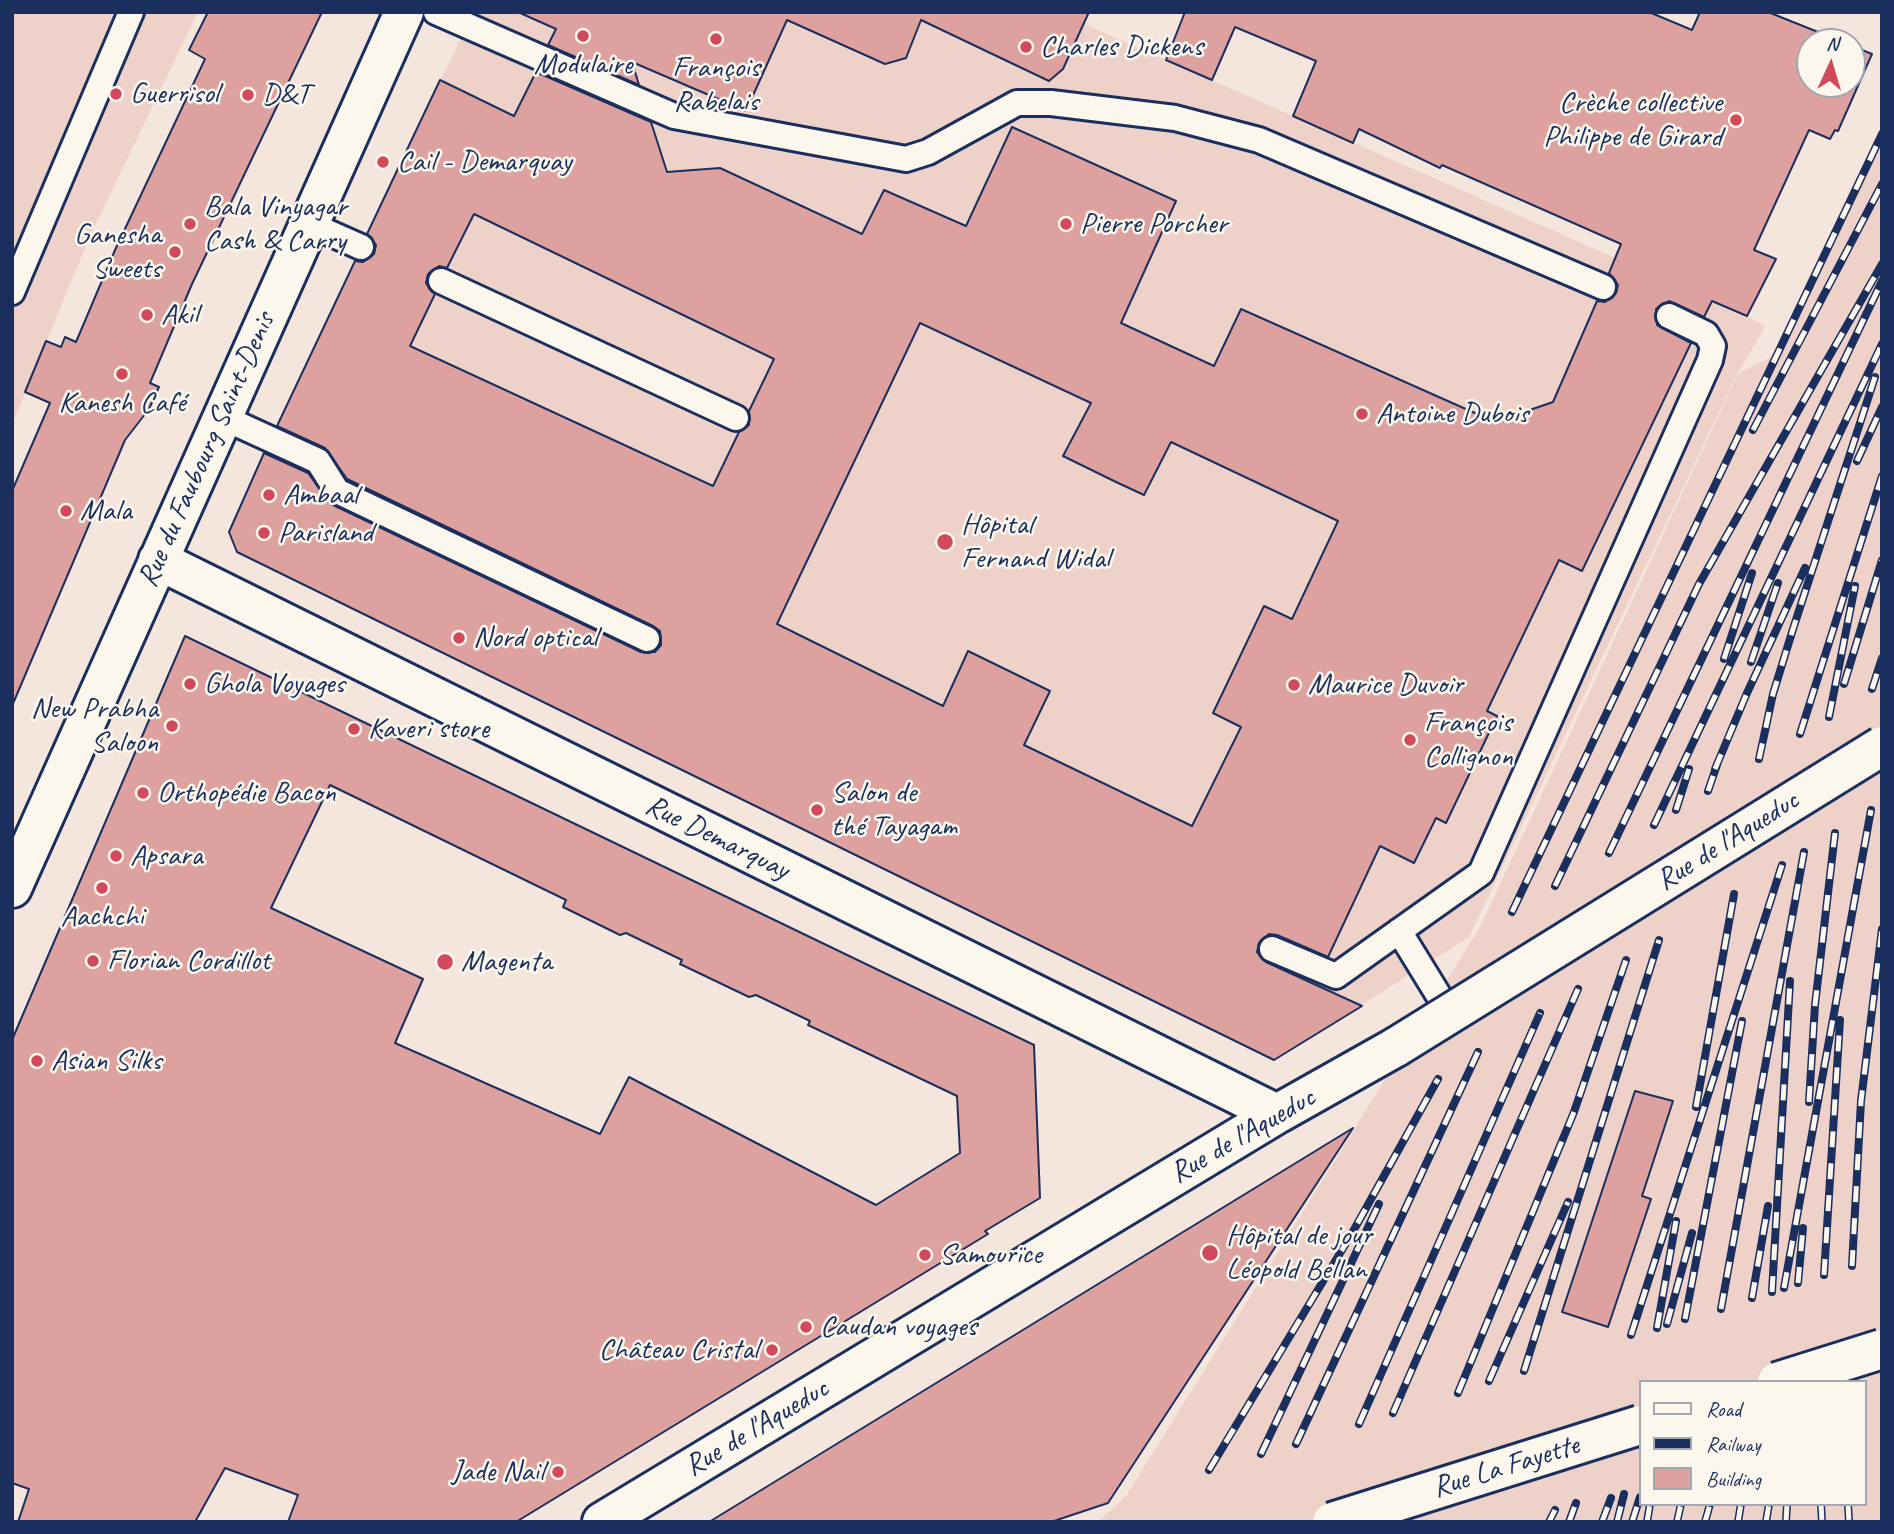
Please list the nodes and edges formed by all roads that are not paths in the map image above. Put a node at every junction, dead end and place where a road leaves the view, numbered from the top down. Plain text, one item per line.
1 (131, 12) edge
2 (404, 12) edge
3 (436, 12) edge
4 (309, 224) junction
5 (361, 247) dead end
6 (441, 281) dead end
7 (1603, 287) dead end
8 (12, 292) edge
9 (1669, 316) dead end
10 (222, 417) junction
11 (736, 418) dead end
12 (158, 560) junction
13 (647, 639) dead end
14 (1882, 746) edge
15 (12, 888) edge
16 (1399, 931) junction
17 (1272, 948) dead end
18 (1450, 1014) junction
19 (1277, 1114) junction
20 (1882, 1349) edge
21 (1783, 1380) edge
22 (1638, 1426) edge
23 (602, 1522) edge
24 (1332, 1522) edge

1 - 8 lane
2 - 4 street, Rue du Faubourg Saint-Denis
3 - 7 lane
4 - 5 lane
4 - 10 street, Rue du Faubourg Saint-Denis
6 - 11 lane
9 - 16 lane
10 - 12 street, Rue du Faubourg Saint-Denis
10 - 13 lane
12 - 15 street, Rue du Faubourg Saint-Denis
12 - 19 street, Rue Demarquay
14 - 18 street, Rue de l'Aqueduc, bridge
16 - 17 lane
16 - 18 lane
18 - 19 street, Rue de l'Aqueduc, bridge
19 - 23 street, Rue de l'Aqueduc
20 - 21 street, bridge
22 - 24 street, Rue La Fayette, bridge

